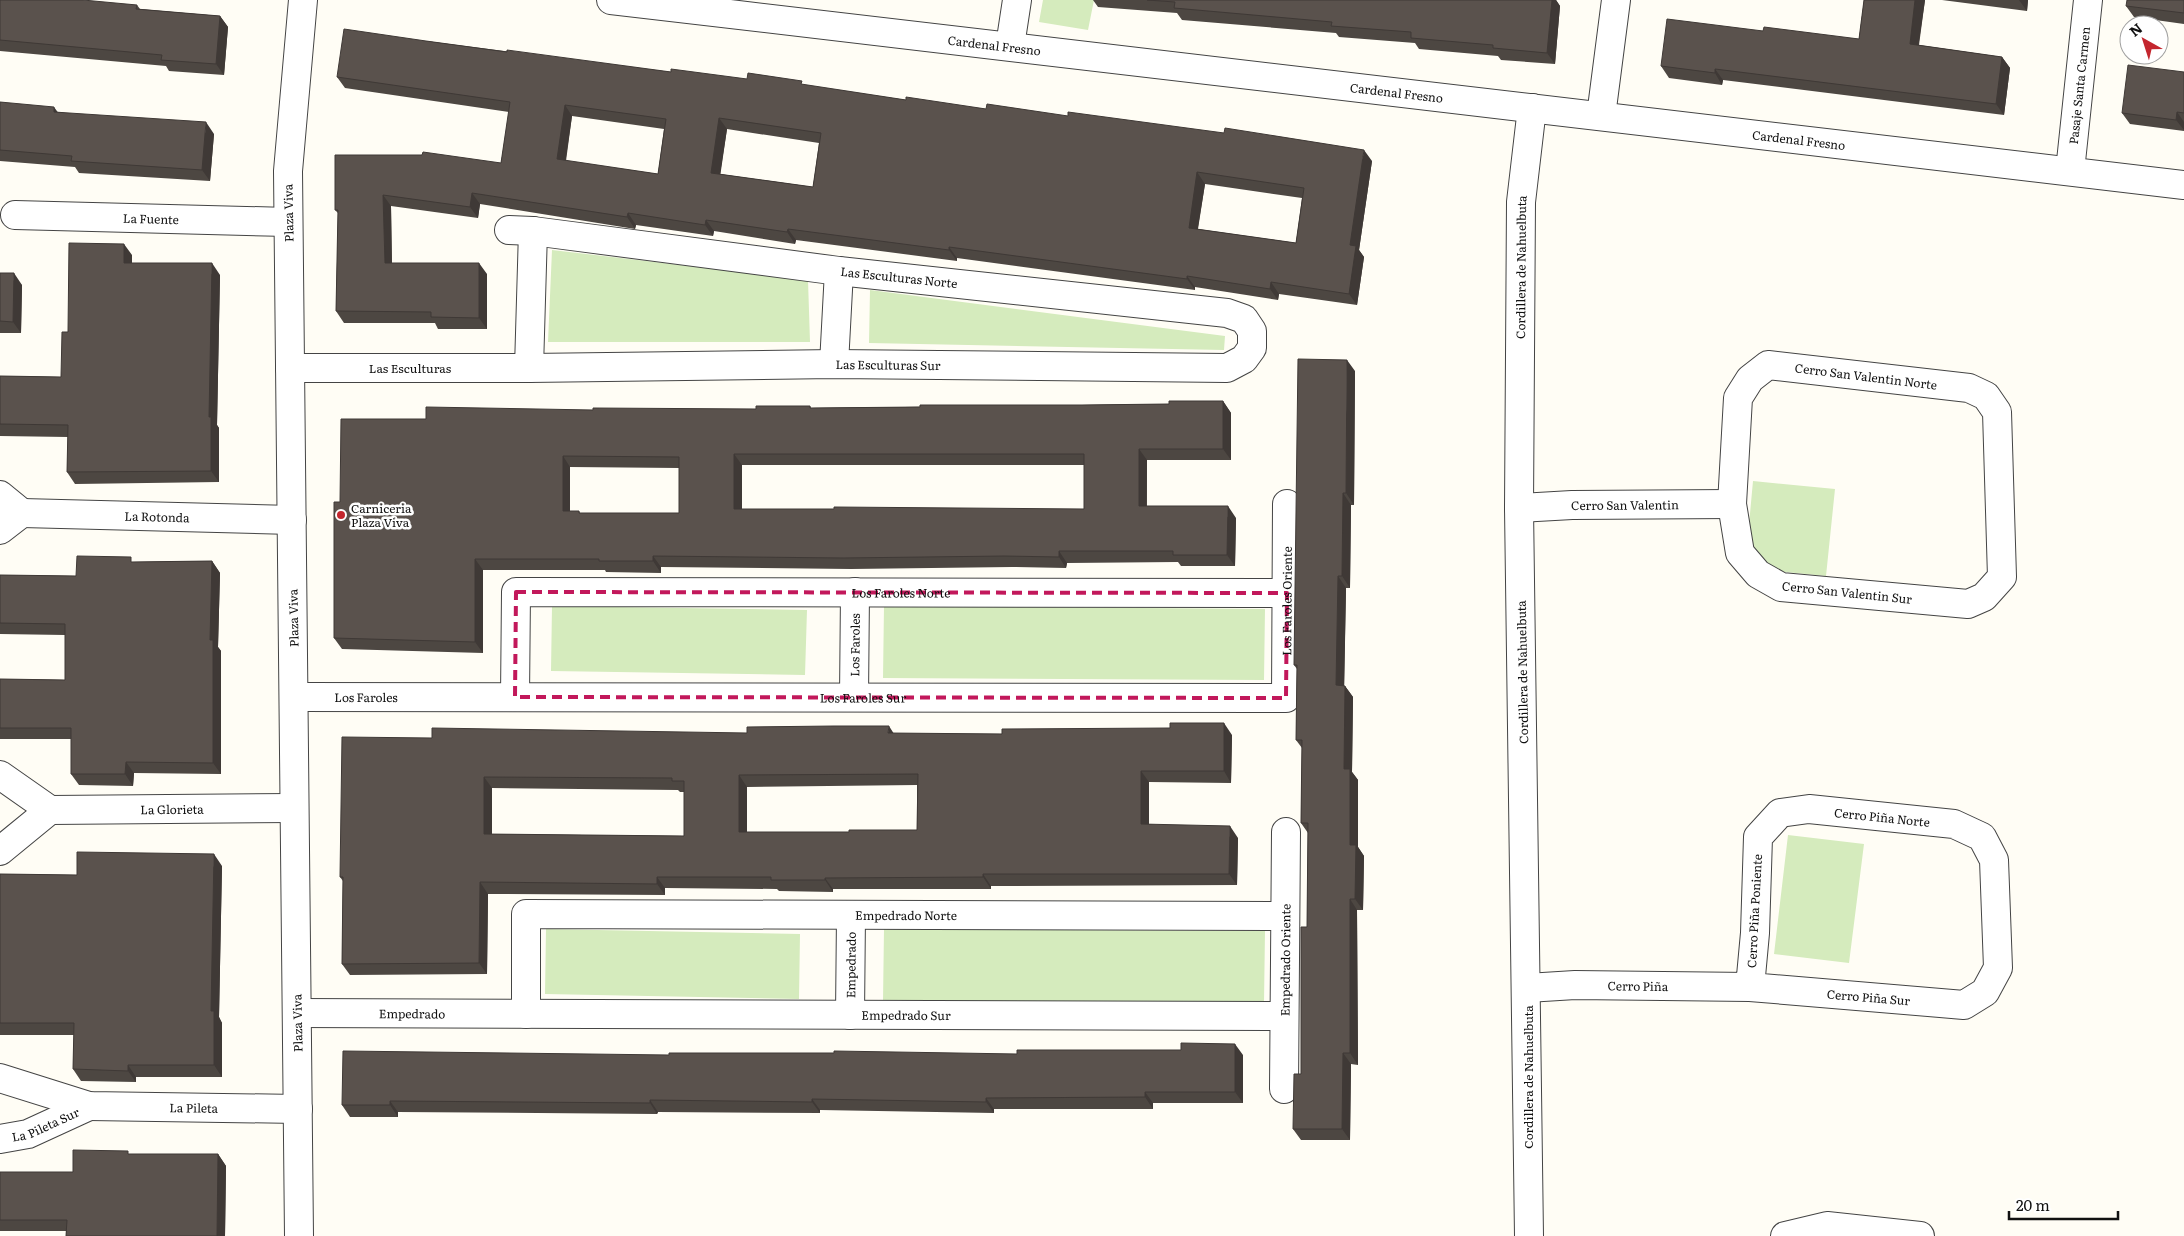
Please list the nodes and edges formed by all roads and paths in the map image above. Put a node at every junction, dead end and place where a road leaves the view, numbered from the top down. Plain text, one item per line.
1 (303, 0) edge
2 (611, 0) edge
3 (1017, 0) edge
4 (1616, 0) edge
5 (2088, 0) edge
6 (1010, 46) junction
7 (1532, 108) junction
8 (1601, 116) junction
9 (2070, 171) junction
10 (2184, 184) edge
11 (5, 214) edge
12 (288, 222) junction
13 (839, 271) junction
14 (1244, 359) joint
15 (834, 364) junction
16 (290, 368) junction
17 (529, 368) junction
18 (1750, 379) joint
19 (0, 495) edge
20 (1287, 504) dead end
21 (1732, 504) junction
22 (1519, 508) junction
23 (22, 514) junction
24 (292, 520) junction
25 (0, 530) edge
26 (854, 592) junction
27 (1286, 593) junction
28 (1984, 597) joint
29 (294, 697) junction
30 (854, 697) junction
31 (438, 698) joint
32 (515, 698) junction
33 (1286, 698) joint
34 (0, 775) edge
35 (294, 808) junction
36 (50, 810) junction
37 (1780, 813) joint
38 (1286, 832) dead end
39 (0, 851) edge
40 (851, 915) junction
41 (1285, 916) junction
42 (1750, 987) junction
43 (1527, 988) junction
44 (1985, 992) joint
45 (297, 1013) junction
46 (526, 1014) junction
47 (850, 1015) junction
48 (1284, 1016) junction
49 (0, 1078) edge
50 (1284, 1089) dead end
51 (89, 1106) junction
52 (298, 1109) junction
53 (0, 1139) edge
54 (299, 1236) edge
55 (1529, 1236) edge
56 (1785, 1236) edge
57 (1920, 1236) edge

1 - 12 street, Plaza Viva
2 - 6 street, Cardenal Fresno
3 - 6 street
4 - 8 street
5 - 9 street, Pasaje Santa Carmen
6 - 7 street, Cardenal Fresno
7 - 8 street, Cardenal Fresno
7 - 22 street, Cordillera de Nahuelbuta
8 - 9 street, Cardenal Fresno
9 - 10 street, Cardenal Fresno
11 - 12 street, La Fuente
12 - 16 street, Plaza Viva
13 - 14 street, Las Esculturas Norte
13 - 15 street
13 - 17 street, Las Esculturas Norte
14 - 15 street, Las Esculturas Sur
15 - 17 street, Las Esculturas Sur
16 - 17 street, Las Esculturas
16 - 24 street, Plaza Viva
18 - 21 street, Cerro San Valentin Sur
18 - 28 street, Cerro San Valentin Norte
19 - 23 street
20 - 27 street, Los Faroles Oriente
21 - 22 street, Cerro San Valentin
21 - 28 street, Cerro San Valentin Sur
22 - 43 street, Cordillera de Nahuelbuta
23 - 24 street, La Rotonda
23 - 25 street
24 - 29 street, Plaza Viva
26 - 27 street, Los Faroles Norte
26 - 30 street, Los Faroles
26 - 32 street, Los Faroles Norte
27 - 33 street, Los Faroles Oriente
29 - 31 street, Los Faroles
29 - 35 street, Plaza Viva
30 - 32 street, Los Faroles Sur
30 - 33 street, Los Faroles Sur
31 - 32 street, Los Faroles Sur
34 - 36 street
35 - 36 street, La Glorieta
35 - 45 street, Plaza Viva
36 - 39 street
37 - 42 street, Cerro Piña Poniente
37 - 44 street, Cerro Piña Norte
38 - 41 street, Empedrado Oriente
40 - 41 street, Empedrado Norte
40 - 46 street, Empedrado Norte
40 - 47 street, Empedrado
41 - 48 street, Empedrado Oriente
42 - 43 street, Cerro Piña
42 - 44 street, Cerro Piña Sur
43 - 55 street, Cordillera de Nahuelbuta
45 - 46 street, Empedrado
45 - 52 street, Plaza Viva
46 - 47 street, Empedrado Sur
47 - 48 street, Empedrado Sur
48 - 50 street, Empedrado Oriente
49 - 51 street
51 - 52 street, La Pileta
51 - 53 street, La Pileta Sur
52 - 54 street, Plaza Viva
56 - 57 street

